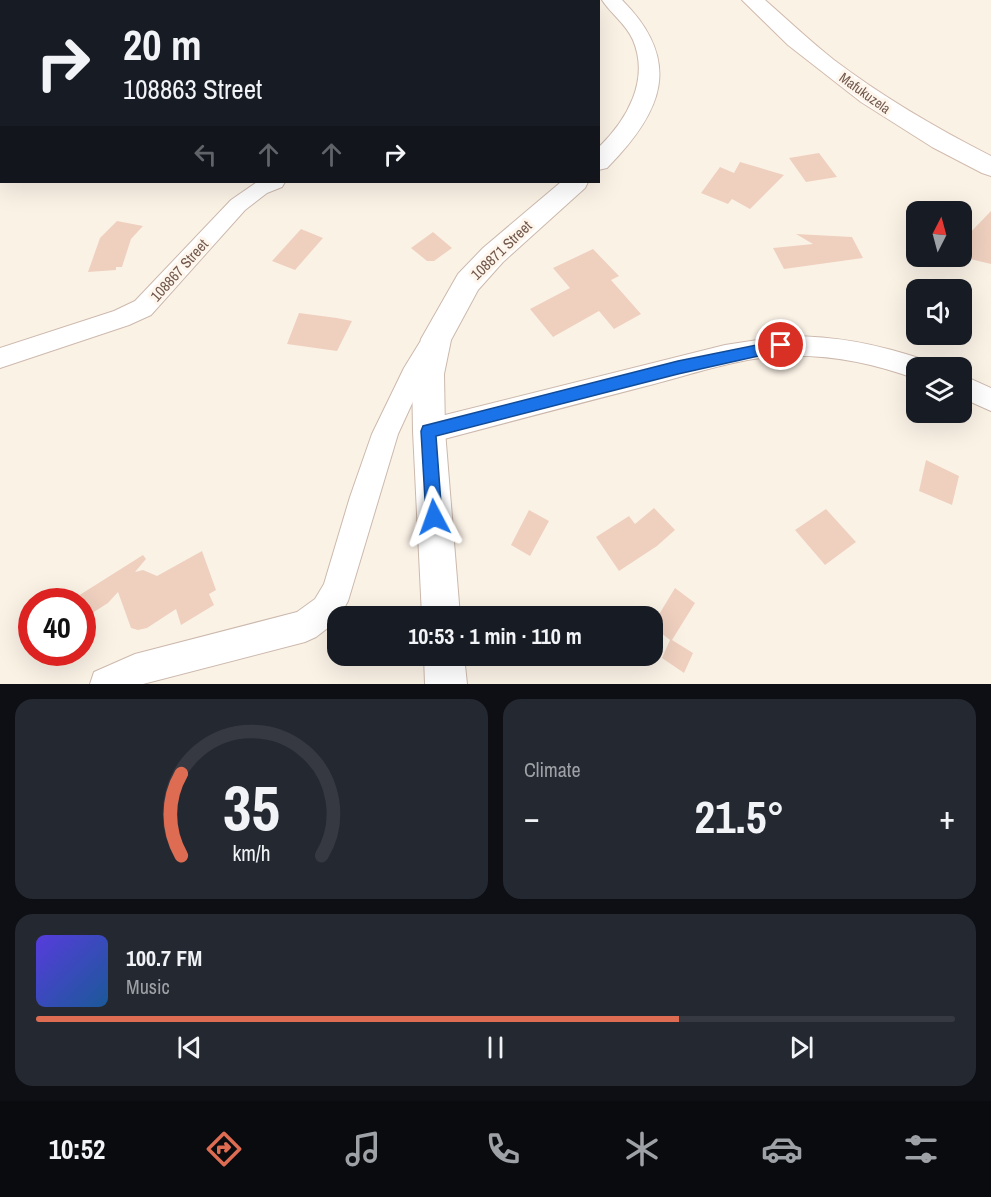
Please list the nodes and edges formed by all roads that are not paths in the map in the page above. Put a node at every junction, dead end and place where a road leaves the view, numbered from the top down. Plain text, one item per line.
1 (611, 0) edge
2 (752, 0) edge
3 (600, 160) edge
4 (991, 167) edge
5 (272, 183) edge
6 (575, 183) edge
7 (436, 339) junction
8 (0, 358) edge
9 (906, 364) edge
10 (972, 391) edge
11 (991, 400) edge
12 (429, 431) junction
13 (440, 606) edge
14 (445, 666) edge
15 (106, 684) edge
16 (446, 684) edge

1 - 3 street
2 - 4 main road, Mafukuzela
5 - 8 street, 108867 Street
6 - 7 street, 108871 Street
7 - 12 street, 108871 Street
7 - 15 street
9 - 12 street
10 - 11 street
12 - 13 street, 108871 Street
14 - 16 street

